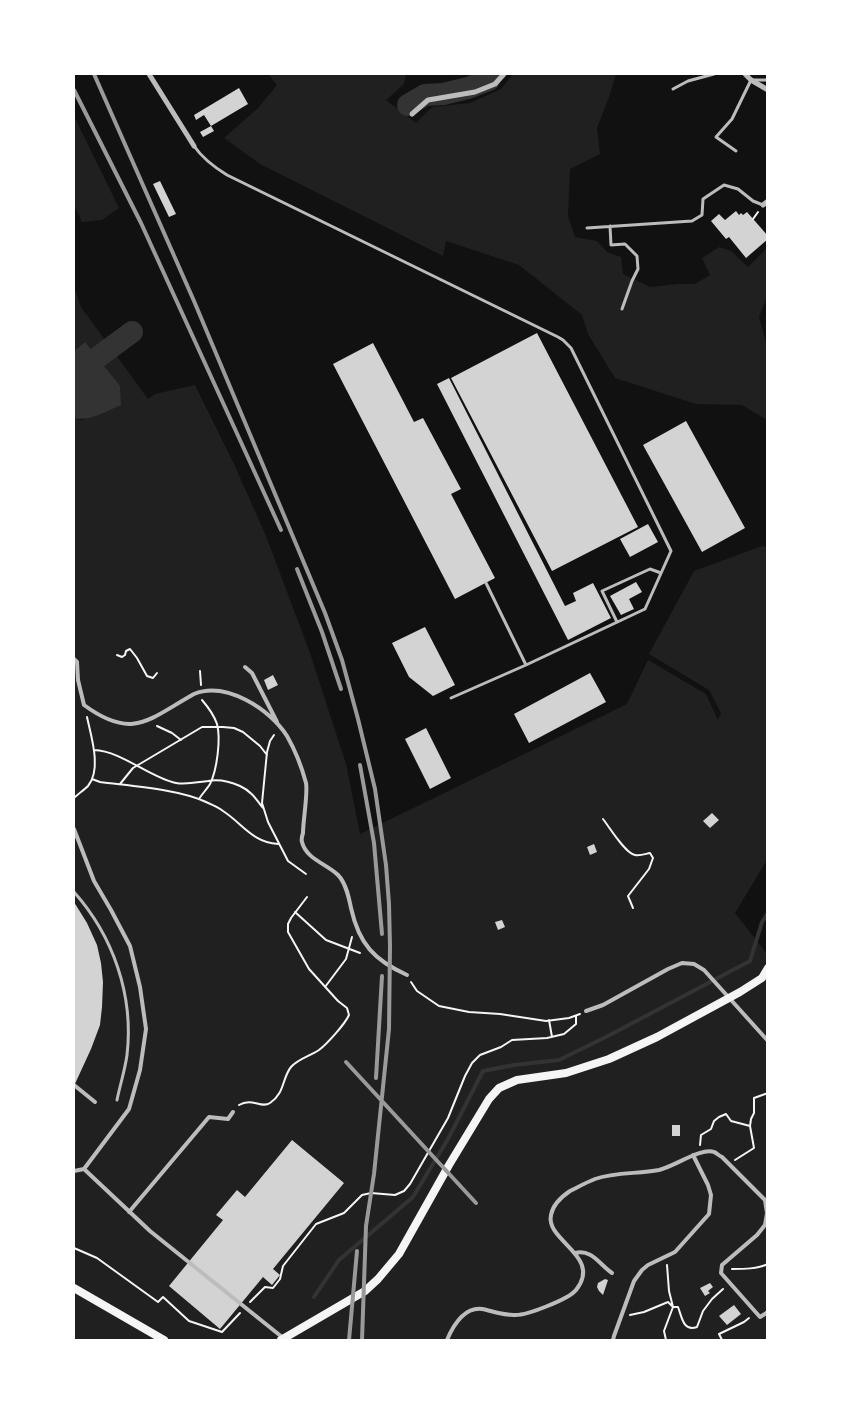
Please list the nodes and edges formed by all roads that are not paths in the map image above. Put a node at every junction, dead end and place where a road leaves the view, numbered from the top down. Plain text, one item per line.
1 (149, 74) edge
2 (504, 74) edge
3 (714, 74) edge
4 (745, 74) edge
5 (751, 80) junction
6 (768, 80) edge
7 (673, 89) dead end
8 (768, 90) edge
9 (412, 114) dead end
10 (194, 146) joint
11 (736, 151) dead end
12 (765, 203) edge
13 (610, 226) junction
14 (587, 228) dead end
15 (622, 309) dead end
16 (661, 573) junction
17 (486, 583) dead end
18 (617, 622) junction
19 (74, 659) edge
20 (526, 665) junction
21 (245, 667) dead end
22 (451, 698) dead end
23 (280, 728) junction
24 (74, 831) edge
25 (74, 892) edge
26 (768, 968) edge
27 (407, 975) road end
28 (764, 982) edge
29 (586, 1011) dead end
30 (768, 1041) edge
31 (74, 1084) edge
32 (117, 1100) dead end
33 (95, 1102) dead end
34 (233, 1112) road end
35 (696, 1154) junction
36 (84, 1169) junction
37 (74, 1171) edge
38 (129, 1212) junction
39 (575, 1253) junction
40 (612, 1273) dead end
41 (74, 1288) edge
42 (768, 1312) edge
43 (164, 1341) edge
44 (281, 1341) edge
45 (287, 1341) edge
46 (447, 1341) edge
47 (614, 1341) edge

1 - 10 street
2 - 9 street
3 - 7 lane
4 - 5 street
5 - 6 lane
5 - 8 street
5 - 11 lane
10 - 16 lane
12 - 13 lane
13 - 14 lane
13 - 15 lane
16 - 18 lane
16 - 18 lane
17 - 20 lane
18 - 20 lane
19 - 23 street
20 - 22 lane
21 - 23 street
23 - 27 street
24 - 36 street
25 - 32 lane
26 - 28 main road
28 - 44 main road
29 - 30 street
31 - 33 street
34 - 38 street
35 - 39 street
35 - 42 street
35 - 47 street
36 - 37 street
36 - 38 street
38 - 45 street
39 - 40 street
39 - 46 street
41 - 43 main road

